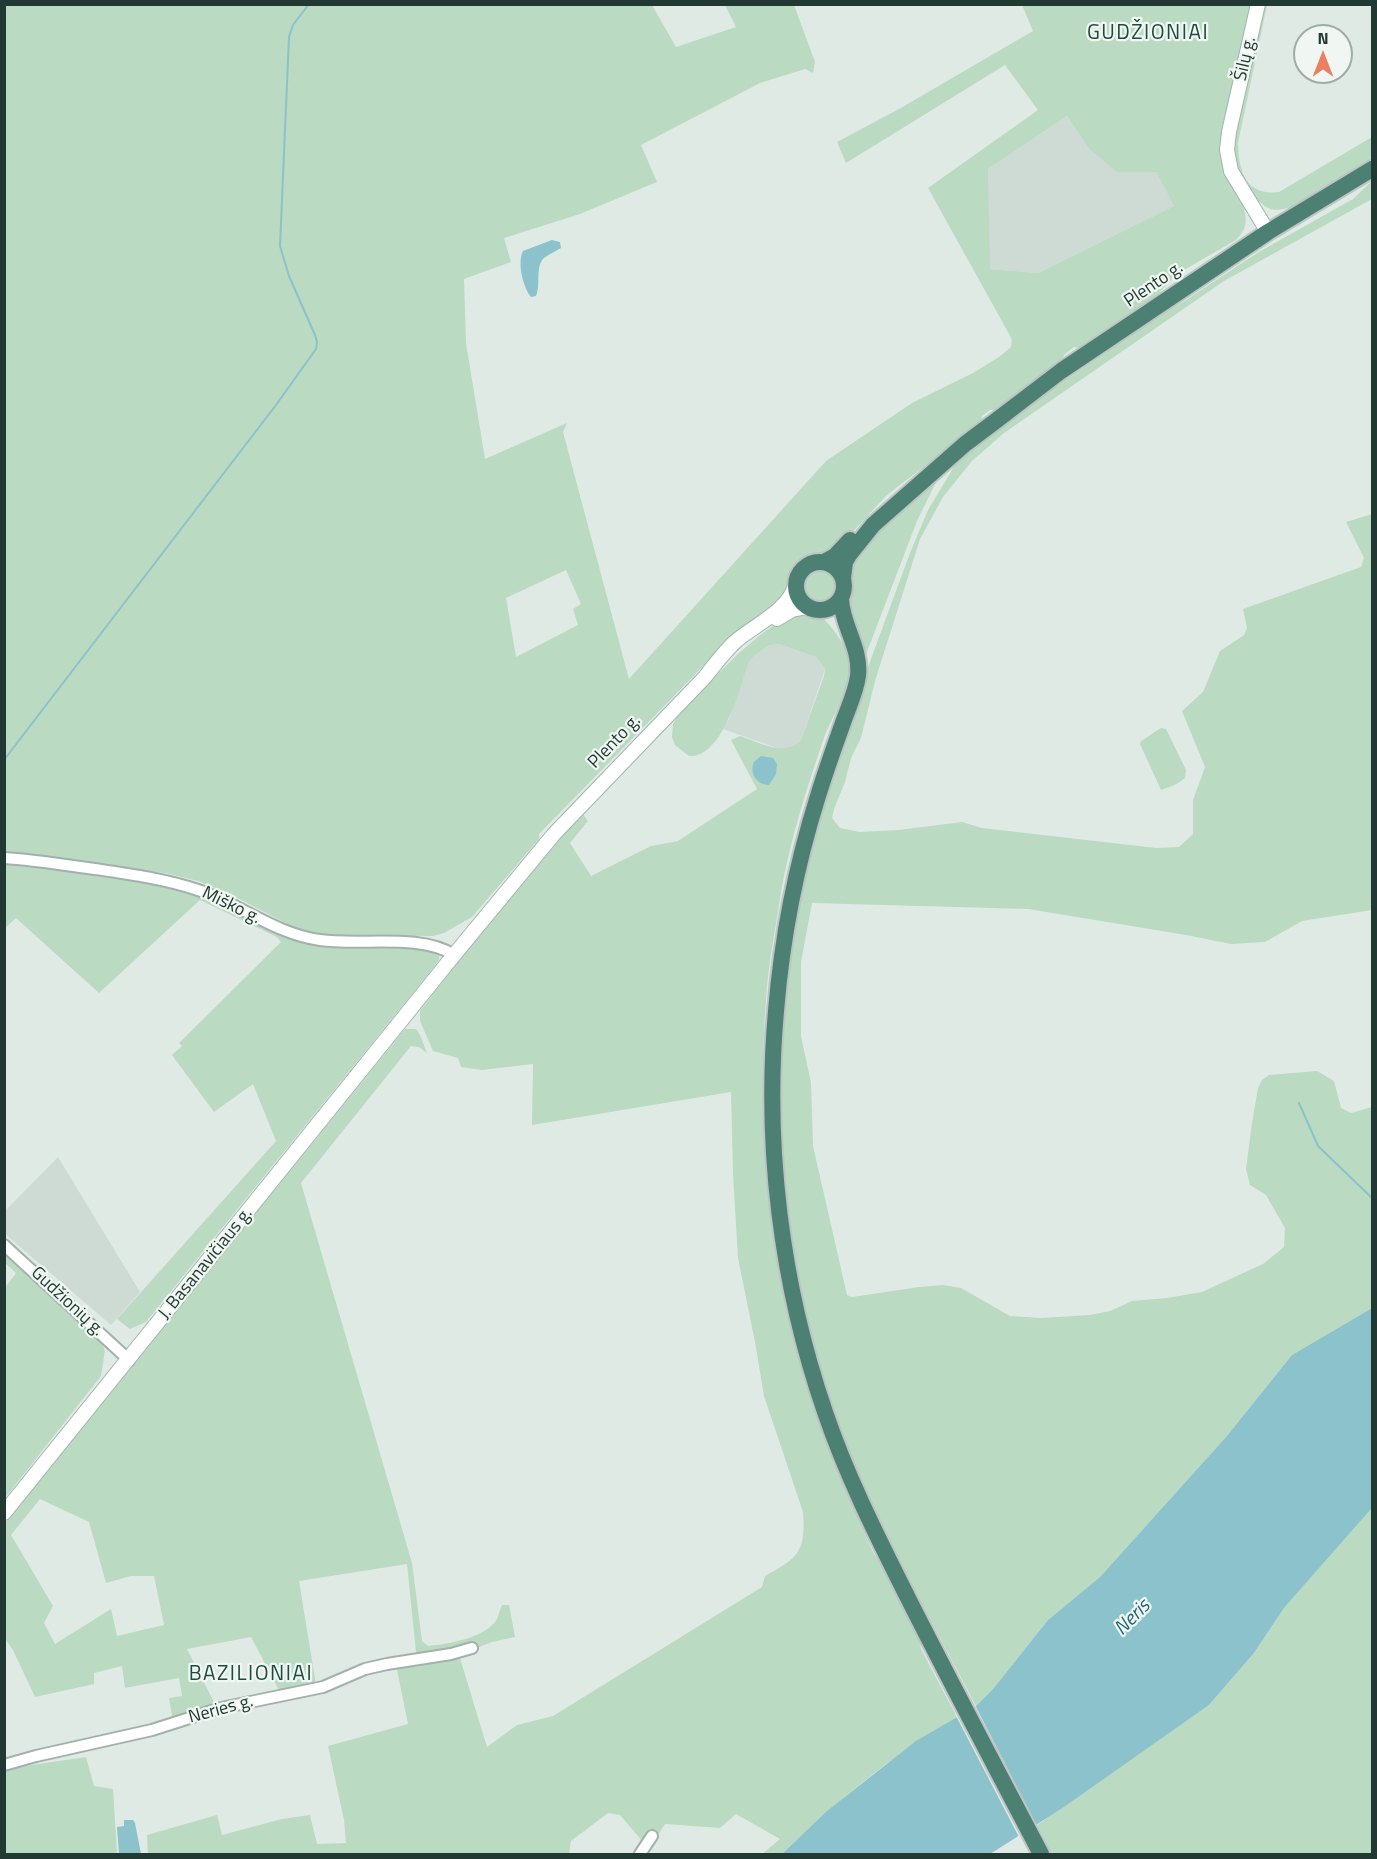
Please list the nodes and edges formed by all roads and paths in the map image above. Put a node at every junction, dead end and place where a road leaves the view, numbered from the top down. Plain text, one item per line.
1 (1258, 4) edge
2 (1372, 169) edge
3 (1268, 232) junction
4 (965, 444) junction
5 (824, 562) junction
6 (843, 578) junction
7 (796, 584) junction
8 (841, 599) junction
9 (813, 608) junction
10 (858, 663) junction
11 (705, 677) junction
12 (4, 858) edge
13 (454, 954) junction
14 (4, 1245) edge
15 (129, 1360) junction
16 (4, 1513) edge
17 (472, 1648) dead end
18 (4, 1765) edge
19 (652, 1836) dead end
20 (640, 1854) edge
21 (1041, 1854) edge

1 - 3 main road, Šilų g.
2 - 3 highway, Plento g.
3 - 4 highway, Plento g.
4 - 5 highway, Plento g.
4 - 6 highway, Plento g.
5 - 6 highway
5 - 7 highway
6 - 8 highway
7 - 9 highway
7 - 11 main road, Plento g.
8 - 9 highway
8 - 10 highway
9 - 10 highway
9 - 11 main road, Plento g.
10 - 21 highway
11 - 13 main road, Plento g.
12 - 13 street, Miško g.
13 - 15 main road, J. Basanavičiaus g.
14 - 15 street, Gudžionių g.
15 - 16 main road, J. Basanavičiaus g.
17 - 18 street, Neries g.
19 - 20 street

